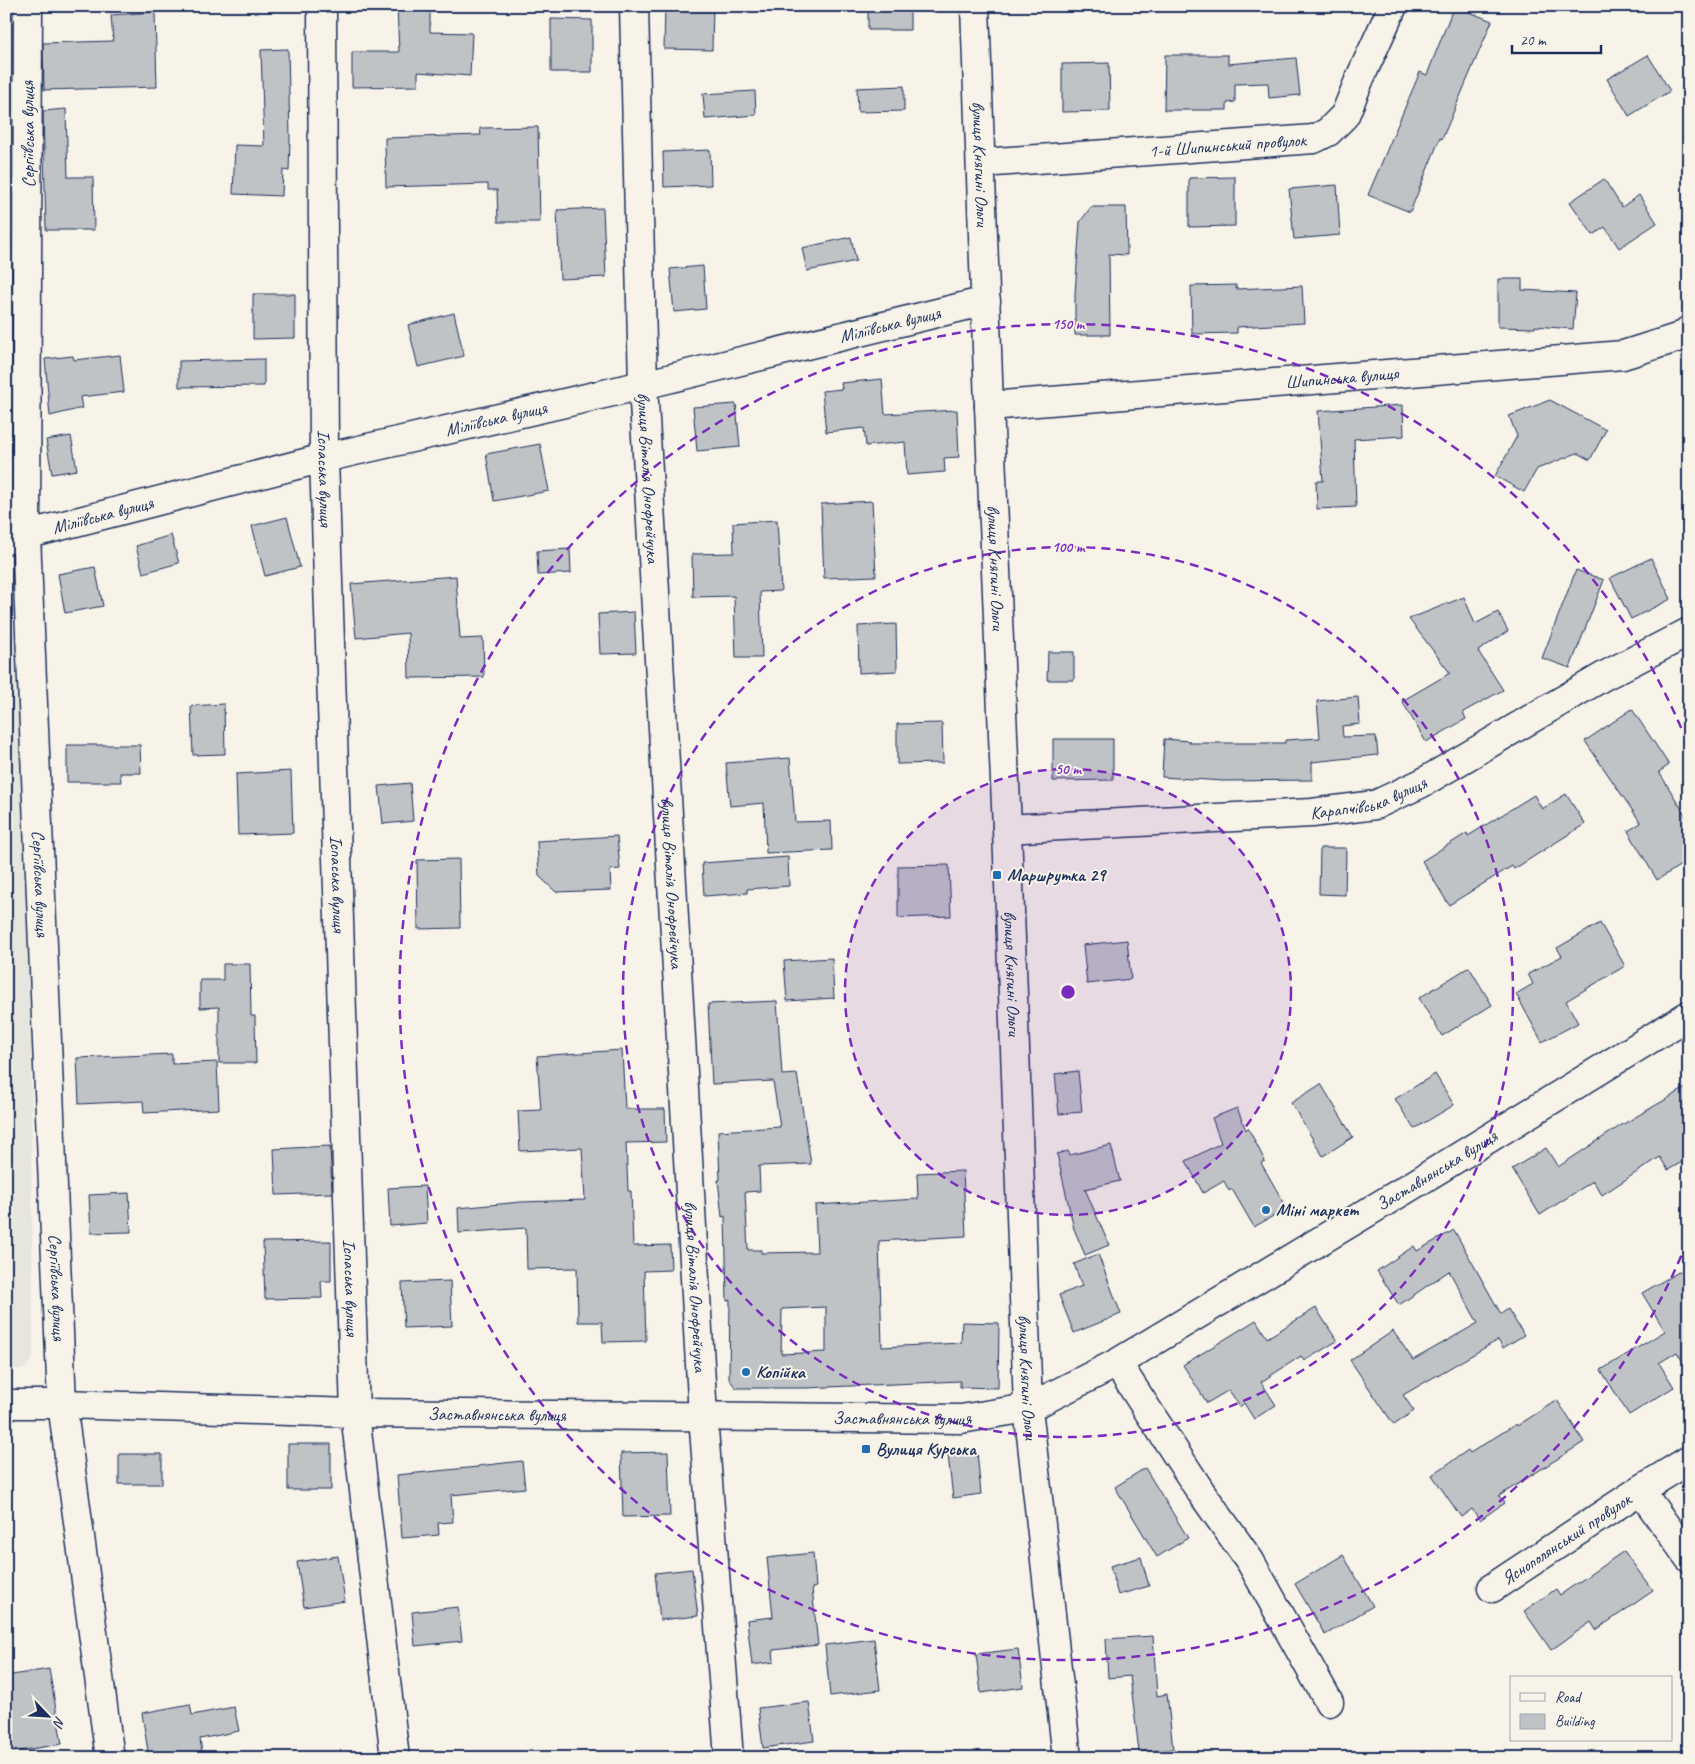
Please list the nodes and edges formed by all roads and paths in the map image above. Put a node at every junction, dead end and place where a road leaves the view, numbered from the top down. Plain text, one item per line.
1 (28, 6) edge
2 (322, 6) edge
3 (634, 6) edge
4 (976, 6) edge
5 (1393, 6) edge
6 (982, 163) junction
7 (986, 301) junction
8 (1689, 330) edge
9 (643, 385) junction
10 (989, 406) junction
11 (324, 458) junction
12 (16, 538) edge
13 (1689, 632) edge
14 (1007, 828) junction
15 (1689, 1015) edge
16 (1118, 1363) junction
17 (6, 1404) edge
18 (62, 1404) junction
19 (1028, 1408) junction
20 (355, 1413) junction
21 (704, 1416) junction
22 (1689, 1460) edge
23 (1640, 1490) junction
24 (1689, 1558) edge
25 (1492, 1588) dead end
26 (1329, 1702) dead end
27 (110, 1758) edge
28 (395, 1758) edge
29 (729, 1758) edge
30 (1066, 1758) edge

1 - 12 street, Сергіївська вулиця
2 - 11 street, Іспаська вулиця
3 - 9 street, вулиця Віталія Онофрейчука
4 - 6 street, вулиця Княгині Ольги
5 - 6 street, 1-й Шипинський провулок
6 - 7 street, вулиця Княгині Ольги
7 - 9 street, Міліївська вулиця
7 - 10 street, вулиця Княгині Ольги
8 - 10 street, Шипинська вулиця
9 - 11 street, Міліївська вулиця
9 - 21 street, вулиця Віталія Онофрейчука
10 - 14 street, вулиця Княгині Ольги
11 - 12 street, Міліївська вулиця
11 - 20 street, Іспаська вулиця
12 - 18 street, Сергіївська вулиця
13 - 14 street, Карапчівська вулиця
14 - 19 street, вулиця Княгині Ольги
15 - 16 street, Заставнянська вулиця
16 - 19 street, Заставнянська вулиця
16 - 26 street
17 - 18 street, Заставнянська вулиця
18 - 20 street, Заставнянська вулиця
18 - 27 street, Сергіївська вулиця
19 - 21 street, Заставнянська вулиця
19 - 30 street, вулиця Княгині Ольги
20 - 21 street, Заставнянська вулиця
20 - 28 street, Іспаська вулиця
21 - 29 street, вулиця Віталія Онофрейчука
22 - 23 street, Яснополянський провулок
23 - 24 street, Яснополянський провулок
23 - 25 street, Яснополянський провулок

